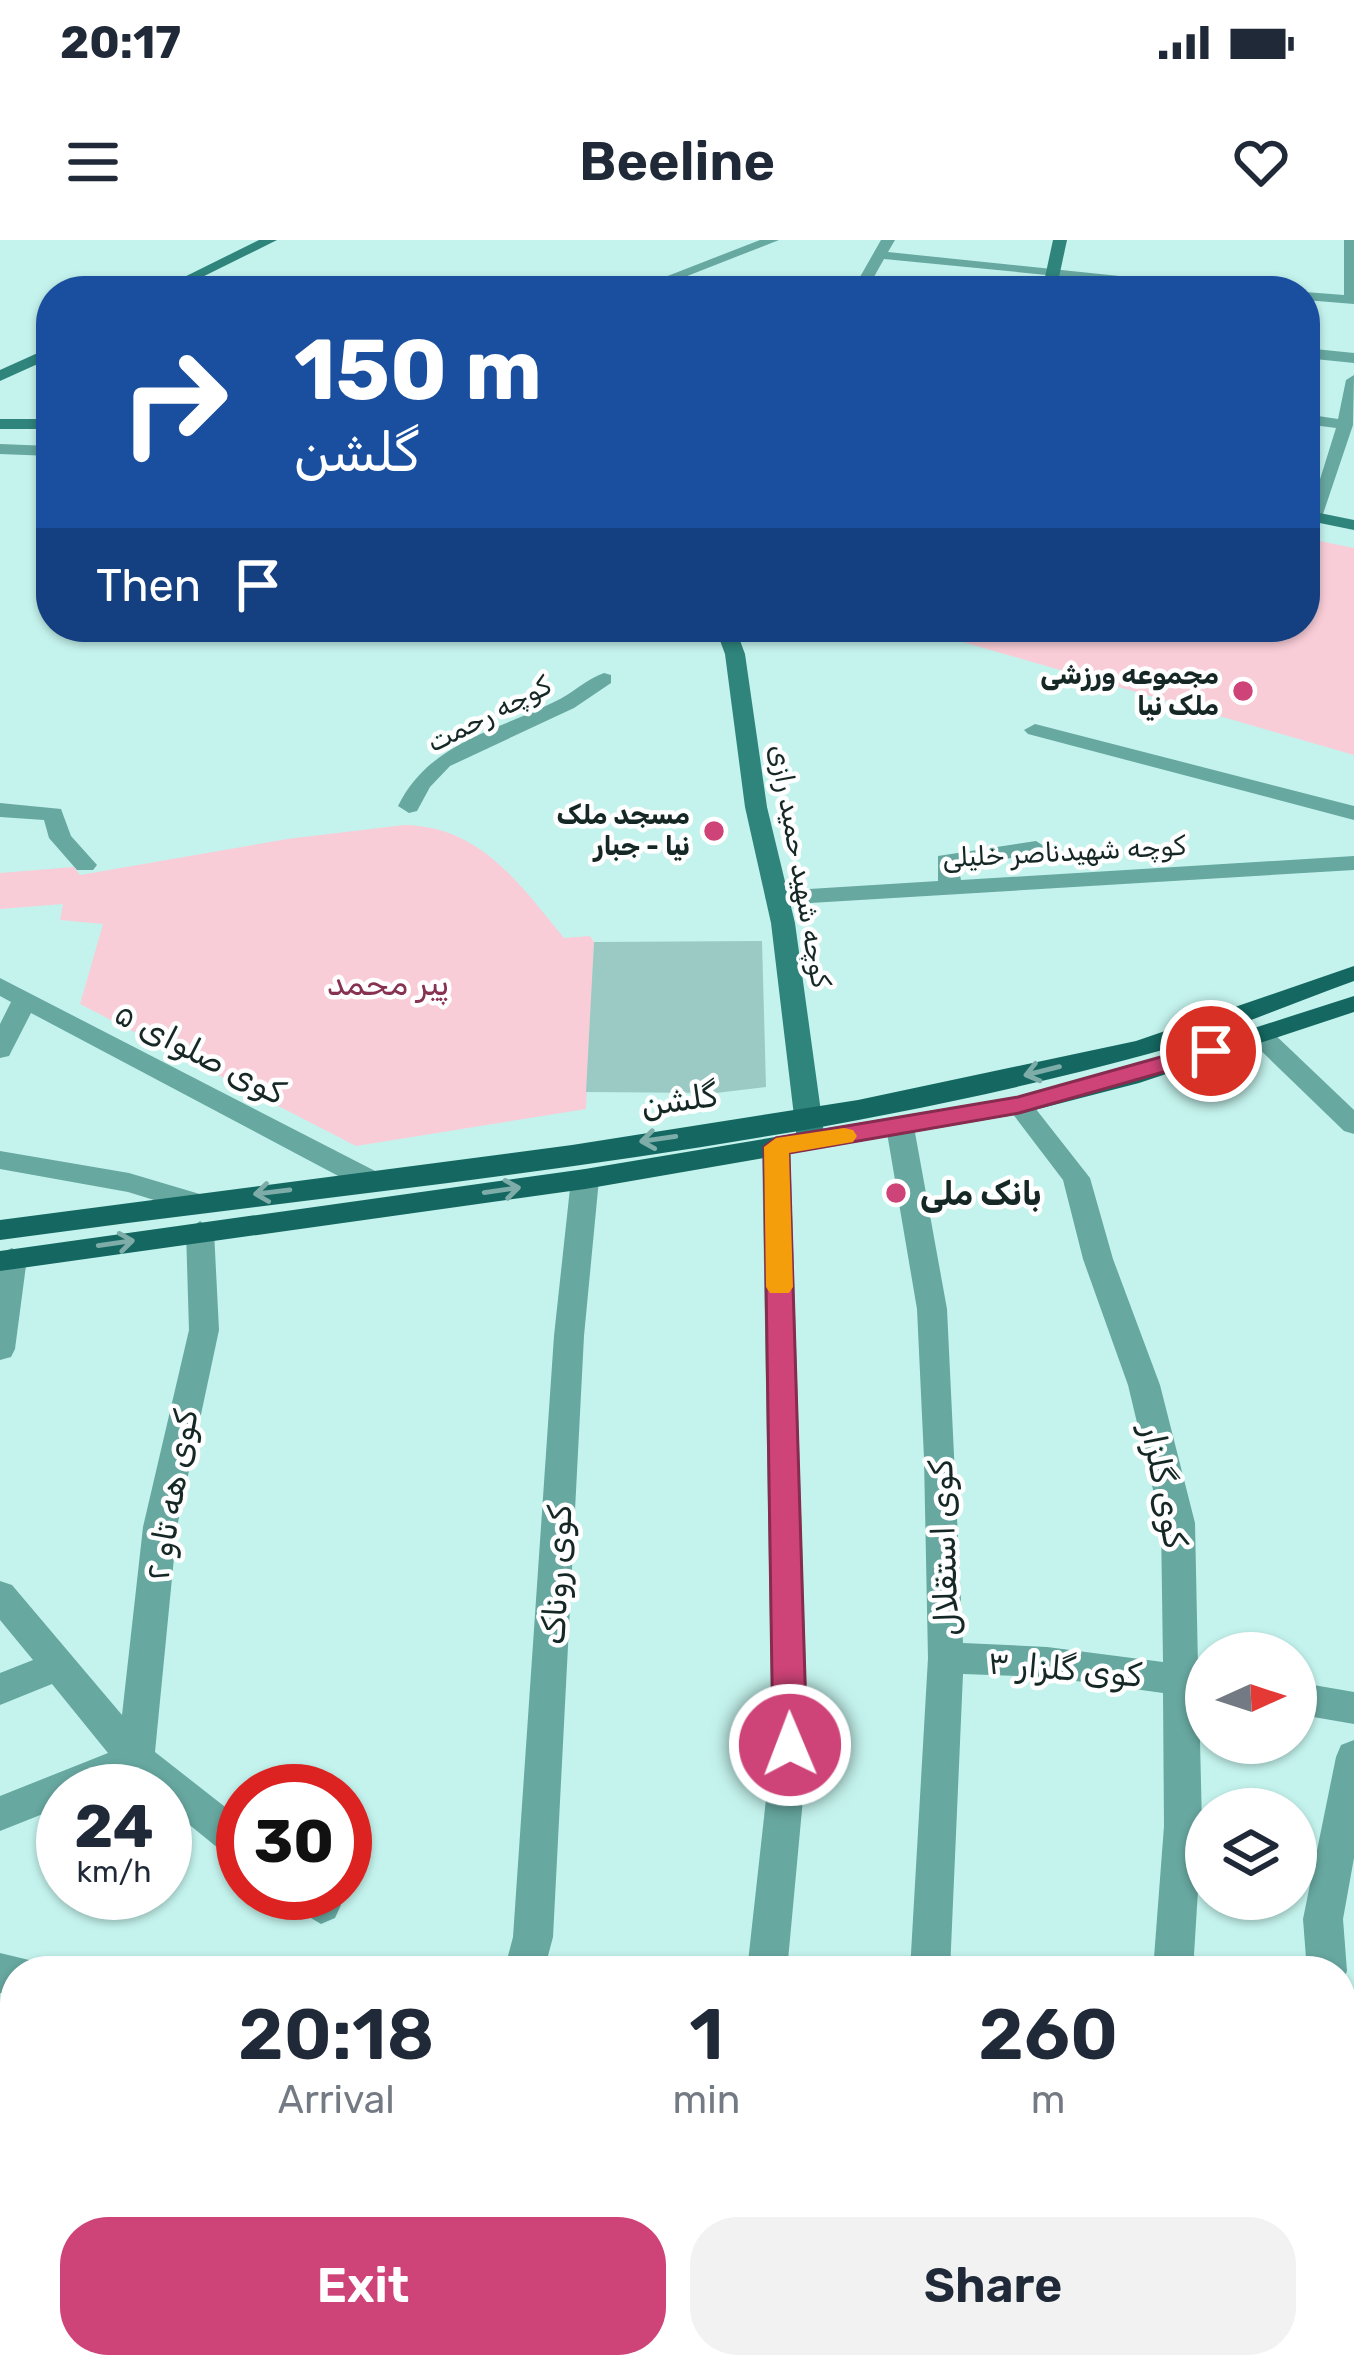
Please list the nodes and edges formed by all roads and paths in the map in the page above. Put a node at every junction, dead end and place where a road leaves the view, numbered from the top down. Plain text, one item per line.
1 (270, 240) edge
2 (284, 240) edge
3 (772, 240) edge
4 (888, 240) edge
5 (1060, 240) edge
6 (1351, 240) edge
7 (880, 255) junction
8 (1053, 272) junction
9 (195, 276) edge
10 (209, 276) edge
11 (675, 276) edge
12 (868, 276) edge
13 (1052, 276) edge
14 (1096, 276) edge
15 (1320, 297) edge
16 (1353, 300) edge
17 (1320, 354) edge
18 (36, 355) edge
19 (1354, 358) edge
20 (0, 373) edge
21 (1354, 380) edge
22 (0, 413) edge
23 (36, 413) edge
24 (1320, 421) edge
25 (0, 424) edge
26 (36, 424) edge
27 (1345, 424) junction
28 (0, 449) edge
29 (36, 450) edge
30 (1320, 490) edge
31 (1320, 524) edge
32 (1354, 525) edge
33 (1320, 528) edge
34 (1354, 540) edge
35 (730, 642) edge
36 (604, 679) dead end
37 (1035, 730) dead end
38 (409, 806) dead end
39 (0, 810) edge
40 (1354, 814) edge
41 (1036, 848) dead end
42 (1354, 863) edge
43 (85, 865) dead end
44 (951, 889) junction
45 (777, 898) junction
46 (1354, 974) edge
47 (10, 995) edge
48 (1354, 1004) edge
49 (1261, 1036) junction
50 (0, 1050) edge
51 (1019, 1105) junction
52 (1354, 1125) edge
53 (900, 1127) junction
54 (808, 1129) junction
55 (776, 1147) junction
56 (0, 1160) edge
57 (585, 1179) junction
58 (369, 1180) junction
59 (196, 1217) junction
60 (4, 1250) edge
61 (0, 1348) edge
62 (0, 1595) edge
63 (1189, 1632) edge
64 (946, 1658) junction
65 (59, 1666) junction
66 (1185, 1681) edge
67 (0, 1689) edge
68 (1317, 1702) edge
69 (1354, 1708) edge
70 (1354, 1757) edge
71 (136, 1759) junction
72 (1188, 1764) edge
73 (0, 1814) edge
74 (216, 1823) edge
75 (527, 1956) edge
76 (768, 1956) edge
77 (930, 1956) edge
78 (1174, 1956) edge
79 (1326, 1956) edge

1 - 9 main road
2 - 10 main road
3 - 11 street
4 - 7 street
5 - 8 main road
6 - 16 street
7 - 8 street
7 - 12 street
8 - 13 main road
8 - 14 street
15 - 16 street
17 - 19 street
18 - 20 main road
21 - 27 street
22 - 23 main road
24 - 27 street
25 - 26 main road
27 - 30 street
28 - 29 street
31 - 32 main road
33 - 34 main road
35 - 45 main road, کوچه شهید حمید رازی
36 - 38 street, کوچه رحمت
37 - 40 street
39 - 43 street
41 - 44 street
42 - 44 street, کوچه شهیدناصر خلیلی
44 - 45 street, کوچه شهیدناصر خلیلی
45 - 54 main road, کوچه شهید حمید رازی
46 -> 54 main road, گلشن
47 - 50 street
47 - 58 street, کوی صلوای ۵
48 - 49 main road, گلشن
49 - 51 main road, گلشن
49 - 52 street
51 - 53 main road, گلشن
51 - 63 street, کوی گلزار
53 - 54 main road, گلشن
53 - 64 street, کوی استقلال
54 - 55 main road, گلشن
54 -> 58 main road, گلشن
55 - 57 main road, گلشن
55 - 76 street
56 - 59 street
59 -> 57 main road, گلشن
57 - 75 street, کوی روناک
58 -> 59 main road, گلشن
59 - 60 main road, گلشن
59 - 71 street, کوی هه تاو ۲
60 - 61 street
62 - 65 street
64 - 66 street, کوی گلزار ۳
64 - 77 street, کوی استقلال
65 - 67 street
65 - 71 street
68 - 69 street
70 - 79 street
71 - 73 street
71 - 74 street
72 - 78 street, کوی گلزار

